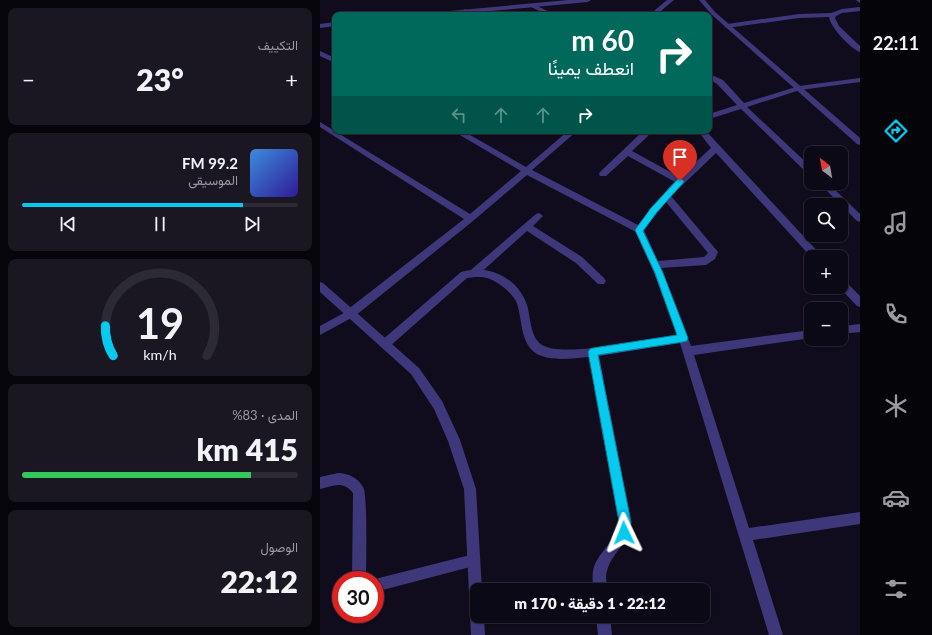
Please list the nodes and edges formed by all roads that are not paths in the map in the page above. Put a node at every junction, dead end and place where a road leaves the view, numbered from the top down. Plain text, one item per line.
1 (588, 0) edge
2 (671, 0) edge
3 (702, 0) edge
4 (553, 2) edge
5 (533, 6) junction
6 (860, 9) edge
7 (465, 11) joint
8 (456, 12) edge
9 (546, 12) edge
10 (656, 12) edge
11 (709, 12) edge
12 (833, 15) junction
13 (712, 16) edge
14 (332, 24) edge
15 (320, 26) edge
16 (727, 26) junction
17 (857, 44) edge
18 (860, 50) edge
19 (320, 53) edge
20 (332, 59) edge
21 (712, 78) edge
22 (860, 80) edge
23 (798, 88) junction
24 (742, 107) junction
25 (712, 117) edge
26 (320, 124) edge
27 (332, 132) edge
28 (336, 134) edge
29 (463, 134) edge
30 (570, 134) edge
31 (645, 134) dead end
32 (704, 134) edge
33 (860, 142) edge
34 (716, 148) junction
35 (627, 152) junction
36 (804, 165) edge
37 (528, 171) junction
38 (603, 174) dead end
39 (680, 181) junction
40 (829, 190) edge
41 (666, 196) junction
42 (539, 216) dead end
43 (470, 219) junction
44 (860, 219) edge
45 (527, 227) junction
46 (639, 230) junction
47 (811, 250) edge
48 (655, 265) junction
49 (475, 272) junction
50 (601, 281) dead end
51 (320, 286) edge
52 (848, 290) edge
53 (860, 303) edge
54 (350, 313) junction
55 (860, 328) edge
56 (848, 329) edge
57 (320, 331) edge
58 (804, 335) edge
59 (683, 338) junction
60 (385, 344) junction
61 (688, 351) junction
62 (593, 352) junction
63 (320, 483) edge
64 (860, 518) edge
65 (745, 535) junction
66 (474, 560) junction
67 (359, 571) edge
68 (384, 583) edge
69 (475, 583) edge
70 (600, 583) edge
71 (477, 623) edge
72 (604, 623) edge
73 (478, 635) edge
74 (605, 635) edge
75 (776, 635) edge

1 - 4 street
2 - 10 street
3 - 11 street
4 - 5 street
5 - 7 street
5 - 9 street
6 - 12 street
7 - 8 street
12 - 16 street
12 - 17 street
13 - 16 street
14 - 15 street
16 - 23 street
17 - 18 street
19 - 20 street
21 - 24 street
22 - 23 street
23 - 24 street
23 - 33 street
24 - 25 street
24 - 36 street
26 - 27 street
28 - 43 street
29 - 37 street
30 - 37 street
31 - 35 street
32 - 34 street
34 - 39 street
34 - 47 street
35 - 38 street
35 - 39 street
37 - 43 street
37 - 46 street
39 - 41 street
40 - 44 street
41 - 46 street
41 - 48 street
42 - 45 street
43 - 54 street
45 - 49 street
45 - 50 street
46 - 48 street
48 - 59 street
49 - 60 street
49 - 62 street
51 - 54 street
52 - 53 street
54 - 57 street
54 - 60 street
55 - 56 street
58 - 61 street
59 - 61 street
59 - 62 street
60 - 66 street
61 - 65 street
62 - 70 street
63 - 67 street
64 - 65 street
65 - 75 street
66 - 68 street
66 - 69 street
71 - 73 street
72 - 74 street

